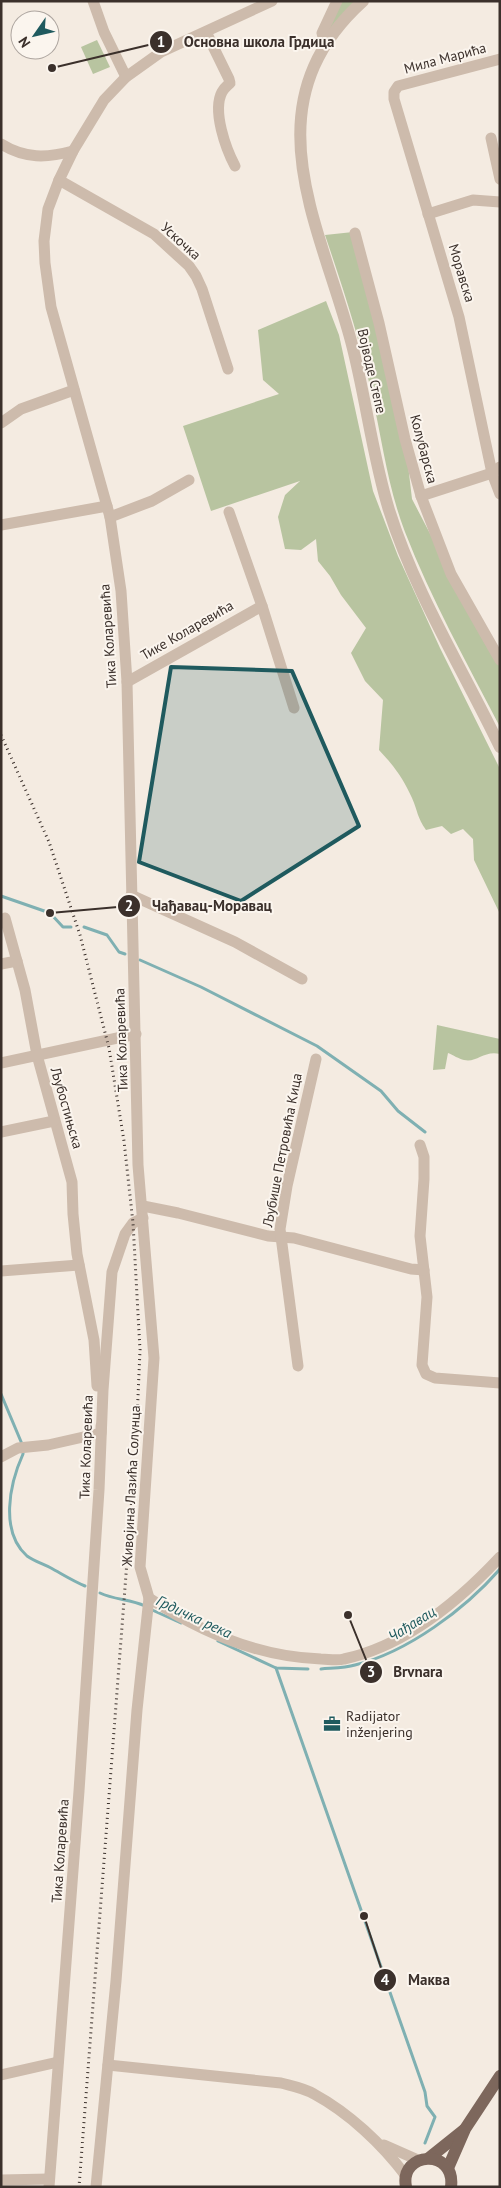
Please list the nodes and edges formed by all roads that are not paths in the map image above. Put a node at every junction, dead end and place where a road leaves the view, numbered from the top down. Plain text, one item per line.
1 (93, 1) edge
2 (272, 1) edge
3 (337, 1) edge
4 (363, 1) edge
5 (206, 32) junction
6 (325, 45) junction
7 (500, 59) edge
8 (126, 77) junction
9 (398, 86) joint
10 (491, 138) dead end
11 (1, 144) edge
12 (73, 151) junction
13 (497, 157) edge
14 (235, 166) dead end
15 (500, 179) edge
16 (59, 180) junction
17 (500, 202) edge
18 (428, 214) junction
19 (355, 233) dead end
20 (228, 369) dead end
21 (74, 390) junction
22 (1, 423) edge
23 (497, 472) edge
24 (189, 480) dead end
25 (500, 494) edge
26 (421, 496) junction
27 (109, 511) junction
28 (229, 512) dead end
29 (1, 525) edge
30 (262, 606) junction
31 (489, 642) junction
32 (500, 651) edge
33 (500, 660) edge
34 (127, 682) junction
35 (294, 708) dead end
36 (500, 746) edge
37 (131, 895) junction
38 (5, 918) dead end
39 (17, 961) junction
40 (1, 964) edge
41 (302, 979) dead end
42 (136, 1034) junction
43 (36, 1055) junction
44 (316, 1059) dead end
45 (1, 1063) edge
46 (54, 1121) junction
47 (1, 1132) edge
48 (420, 1145) dead end
49 (143, 1212) junction
50 (280, 1237) junction
51 (79, 1265) junction
52 (424, 1270) junction
53 (1, 1271) edge
54 (298, 1366) dead end
55 (500, 1383) edge
56 (101, 1434) junction
57 (3, 1452) edge
58 (500, 1557) edge
59 (148, 1600) junction
60 (58, 2062) junction
61 (108, 2065) junction
62 (1, 2075) edge
63 (500, 2076) edge
64 (466, 2129) junction
65 (378, 2142) junction
66 (424, 2159) junction
67 (448, 2168) junction
68 (1, 2180) edge
69 (49, 2183) edge
70 (405, 2183) edge
71 (96, 2187) edge
72 (451, 2187) edge

1 - 8 street
2 - 5 street, Тика Коларевића
3 - 6 street
4 - 6 street, Војводе Степе
5 - 8 street, Тика Коларевића
5 - 14 street
6 - 36 street, Војводе Степе
7 - 9 street, Мила Марића
8 - 12 street, Тика Коларевића
9 - 18 street, Моравска
10 - 13 street
11 - 12 street
12 - 16 street, Тика Коларевића
13 - 15 street
16 - 20 street, Ускочка
16 - 21 street, Тика Коларевића
17 - 18 street
18 - 23 street, Моравска
19 - 26 street, Колубарска
21 - 22 street
21 - 27 street, Тика Коларевића
23 - 25 street, Моравска
23 - 26 street
24 - 27 street
26 - 31 street, Колубарска
27 - 29 street
27 - 34 street, Тика Коларевића
28 - 30 street
30 - 34 street, Тике Коларевића
30 - 35 street
31 - 32 street
31 - 33 street, Колубарска
34 - 37 street, Тика Коларевића
37 - 41 street
37 - 42 street, Тика Коларевића
38 - 39 street, Љубостињска
39 - 40 street
39 - 43 street, Љубостињска
42 - 43 street
42 - 49 street, Тика Коларевића
43 - 45 street
43 - 46 street, Љубостињска
44 - 50 street, Љубише Петровића Кица
46 - 47 street
46 - 51 street, Љубостињска
48 - 52 street
49 - 50 street
49 - 56 street, Тика Коларевића
49 - 59 street, Живојина Лазића Солунца
50 - 52 street
50 - 54 street, Љубише Петровића Кица
51 - 53 street
51 - 56 street, Љубостињска
52 - 55 street
56 - 57 street
56 - 60 street, Тика Коларевића
58 - 59 street
59 - 61 street
60 - 62 street
60 - 69 street, Тика Коларевића
61 - 65 street
61 - 71 street
63 - 64 main road
64 - 66 main road
64 - 67 main road
65 - 66 street
65 - 70 street
66 - 67 main road
66 - 70 main road
67 - 72 main road
68 - 69 street

